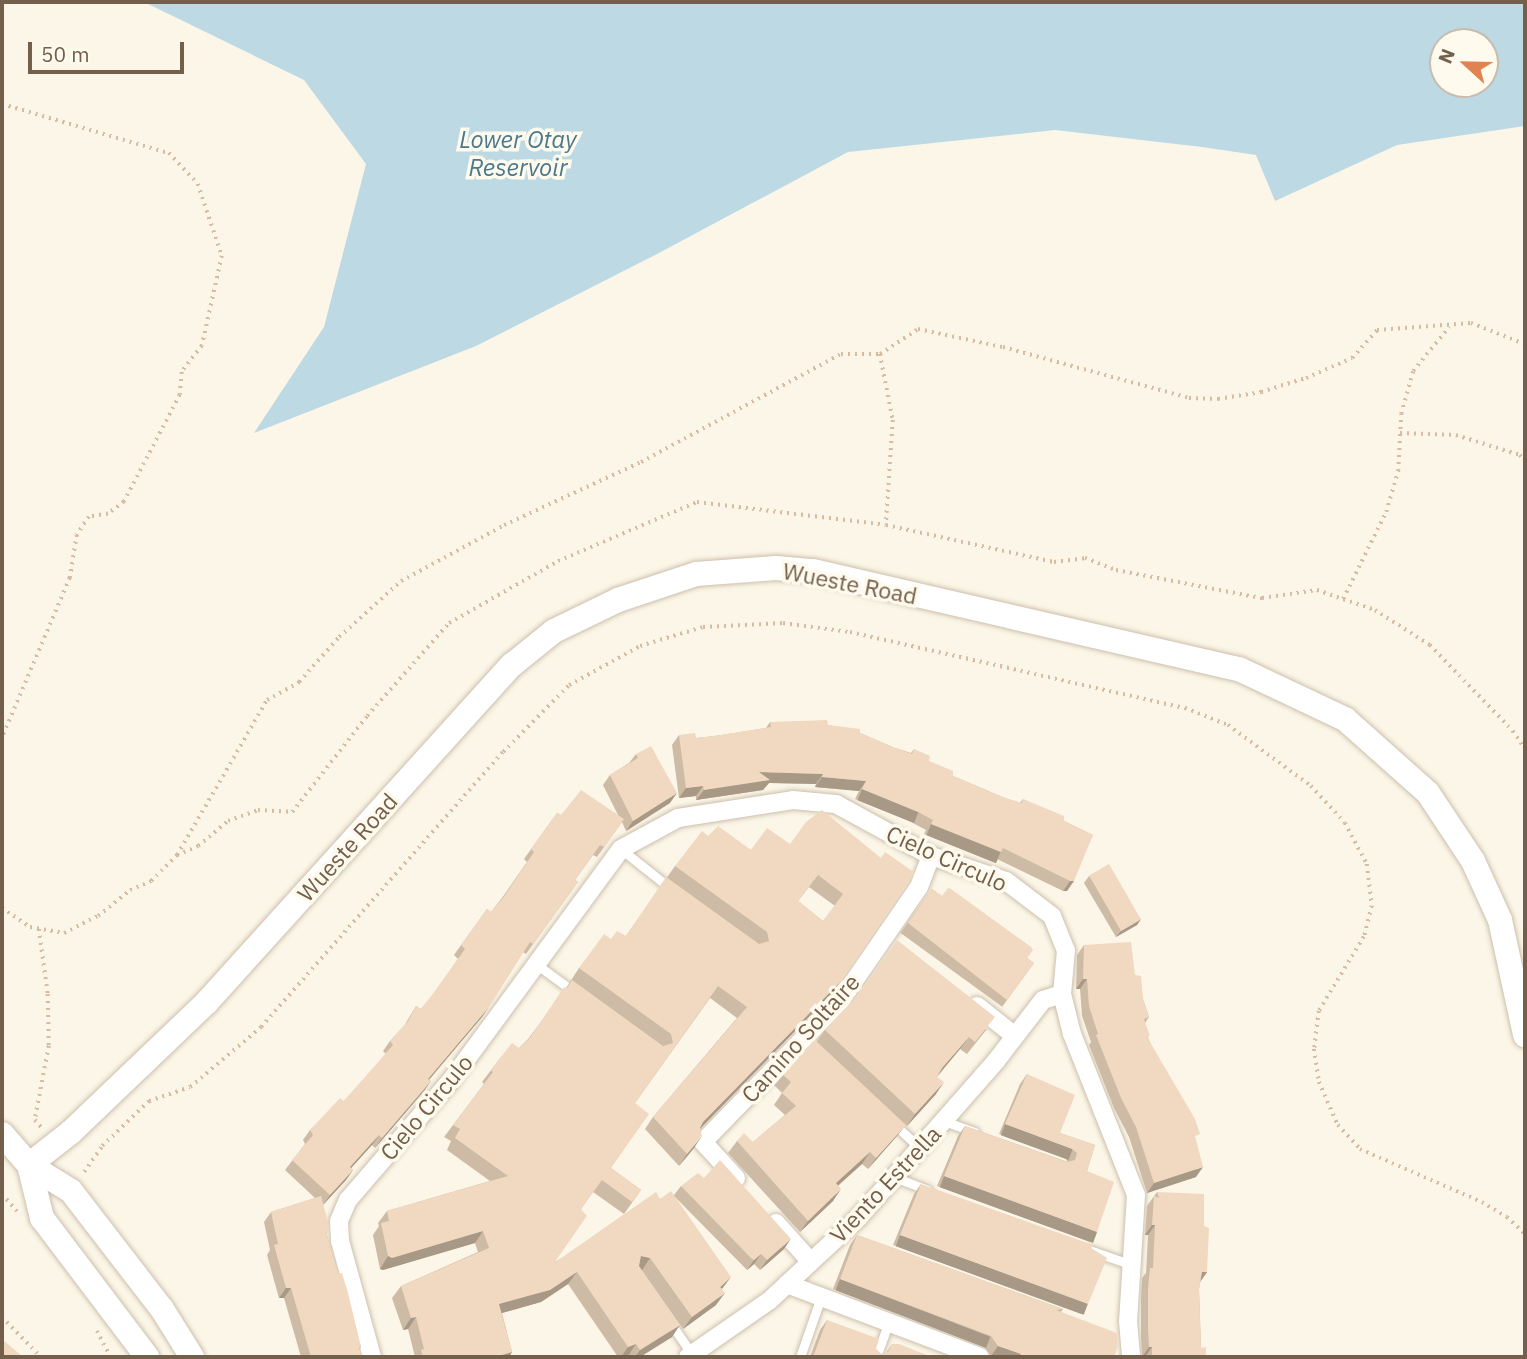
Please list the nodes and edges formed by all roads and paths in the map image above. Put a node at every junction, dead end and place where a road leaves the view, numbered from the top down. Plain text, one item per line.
1 (2, 104) edge
2 (1450, 326) junction
3 (1525, 344) edge
4 (880, 354) junction
5 (1400, 433) junction
6 (1525, 461) edge
7 (886, 525) junction
8 (1343, 599) junction
9 (2, 738) edge
10 (1525, 749) edge
11 (621, 849) junction
12 (177, 855) junction
13 (931, 856) junction
14 (682, 898) edge
15 (2, 908) edge
16 (39, 929) junction
17 (536, 964) junction
18 (961, 994) edge
19 (1062, 994) junction
20 (587, 1001) edge
21 (1525, 1035) edge
22 (1016, 1036) junction
23 (891, 1121) edge
24 (944, 1121) junction
25 (2, 1134) edge
26 (981, 1135) edge
27 (55, 1144) junction
28 (920, 1148) junction
29 (29, 1165) junction
30 (894, 1177) junction
31 (71, 1191) junction
32 (748, 1192) edge
33 (942, 1195) edge
34 (766, 1212) edge
35 (1525, 1234) edge
36 (1084, 1248) edge
37 (811, 1262) junction
38 (1132, 1265) junction
39 (786, 1284) junction
40 (821, 1297) junction
41 (660, 1308) edge
42 (2, 1317) edge
43 (889, 1322) junction
44 (1126, 1344) edge
45 (951, 1352) edge
46 (690, 1356) edge
47 (41, 1357) edge
48 (147, 1357) edge
49 (192, 1357) edge
50 (372, 1357) edge
51 (800, 1357) edge
52 (876, 1357) edge
53 (980, 1357) edge

1 - 9 path
2 - 3 path
2 - 4 path
2 - 5 path
4 - 7 path
4 - 12 path
5 - 6 path
5 - 8 path
7 - 8 path
7 - 12 path
8 - 10 path
11 - 13 street, Cielo Circulo
11 - 14 lane
11 - 17 street, Cielo Circulo
12 - 16 path
13 - 19 street, Cielo Circulo
13 - 32 street, Camino Soltaire
15 - 16 path
16 - 27 path
17 - 20 lane
17 - 50 street, Cielo Circulo
18 - 22 street
19 - 22 street, Viento Estrella
19 - 38 street, Cielo Circulo
21 - 27 street, Wueste Road
22 - 24 street, Viento Estrella
23 - 28 lane
24 - 26 lane
24 - 28 street, Viento Estrella
25 - 29 street
27 - 29 street, Wueste Road
28 - 30 street, Viento Estrella
29 - 31 street
29 - 48 street
30 - 33 lane
30 - 37 street, Viento Estrella
31 - 35 path
31 - 49 street
34 - 37 street
36 - 38 lane
37 - 39 street, Viento Estrella
38 - 44 street, Cielo Circulo
39 - 40 street
39 - 46 street, Viento Estrella
40 - 43 street
40 - 51 lane
41 - 46 lane
42 - 47 path
43 - 45 street
43 - 52 lane
45 - 53 street

